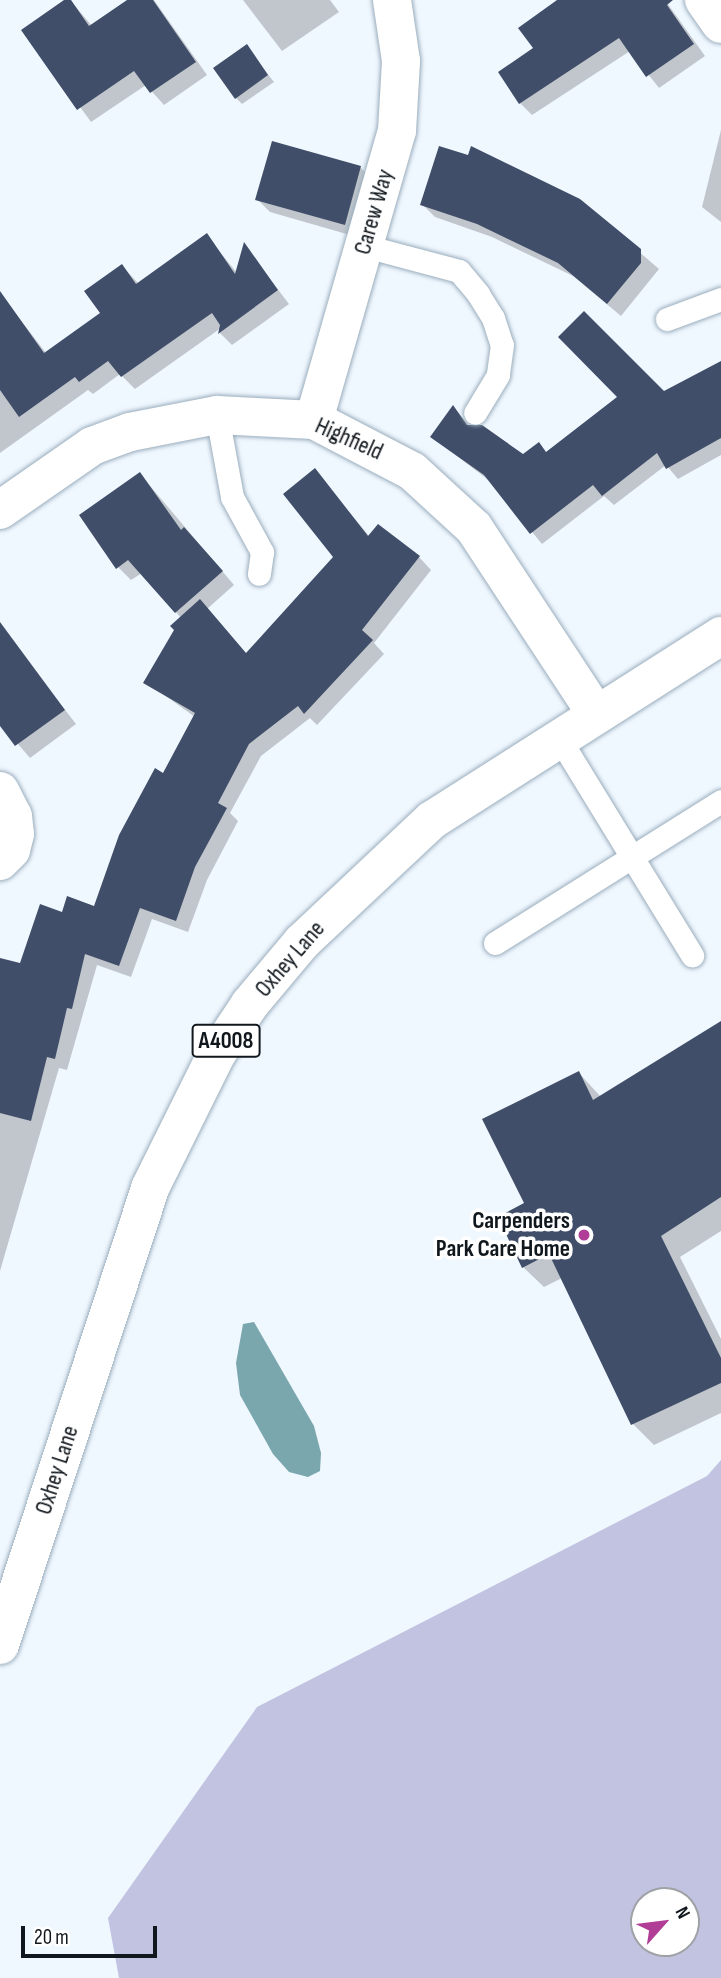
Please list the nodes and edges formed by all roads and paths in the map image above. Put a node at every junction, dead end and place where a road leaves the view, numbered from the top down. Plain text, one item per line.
1 (392, 0) edge
2 (704, 0) edge
3 (721, 24) edge
4 (365, 246) junction
5 (721, 299) edge
6 (667, 318) dead end
7 (475, 413) dead end
8 (217, 415) junction
9 (314, 420) junction
10 (0, 510) edge
11 (259, 574) dead end
12 (721, 636) edge
13 (596, 714) junction
14 (559, 738) junction
15 (0, 791) edge
16 (721, 801) edge
17 (633, 857) junction
18 (0, 861) edge
19 (495, 943) dead end
20 (692, 955) dead end
21 (0, 1645) edge

1 - 4 street, Carew Way
2 - 3 street
4 - 7 lane
4 - 9 street, Carew Way
5 - 6 lane
8 - 9 street, Highfield
8 - 10 street, Highfield
8 - 11 lane
9 - 13 street, Highfield
12 - 13 street, Oxhey Lane / A4008
13 - 14 street, Oxhey Lane / A4008
14 - 17 lane
14 - 21 street, Oxhey Lane / A4008
15 - 18 street
16 - 17 lane
17 - 19 lane
17 - 20 lane

